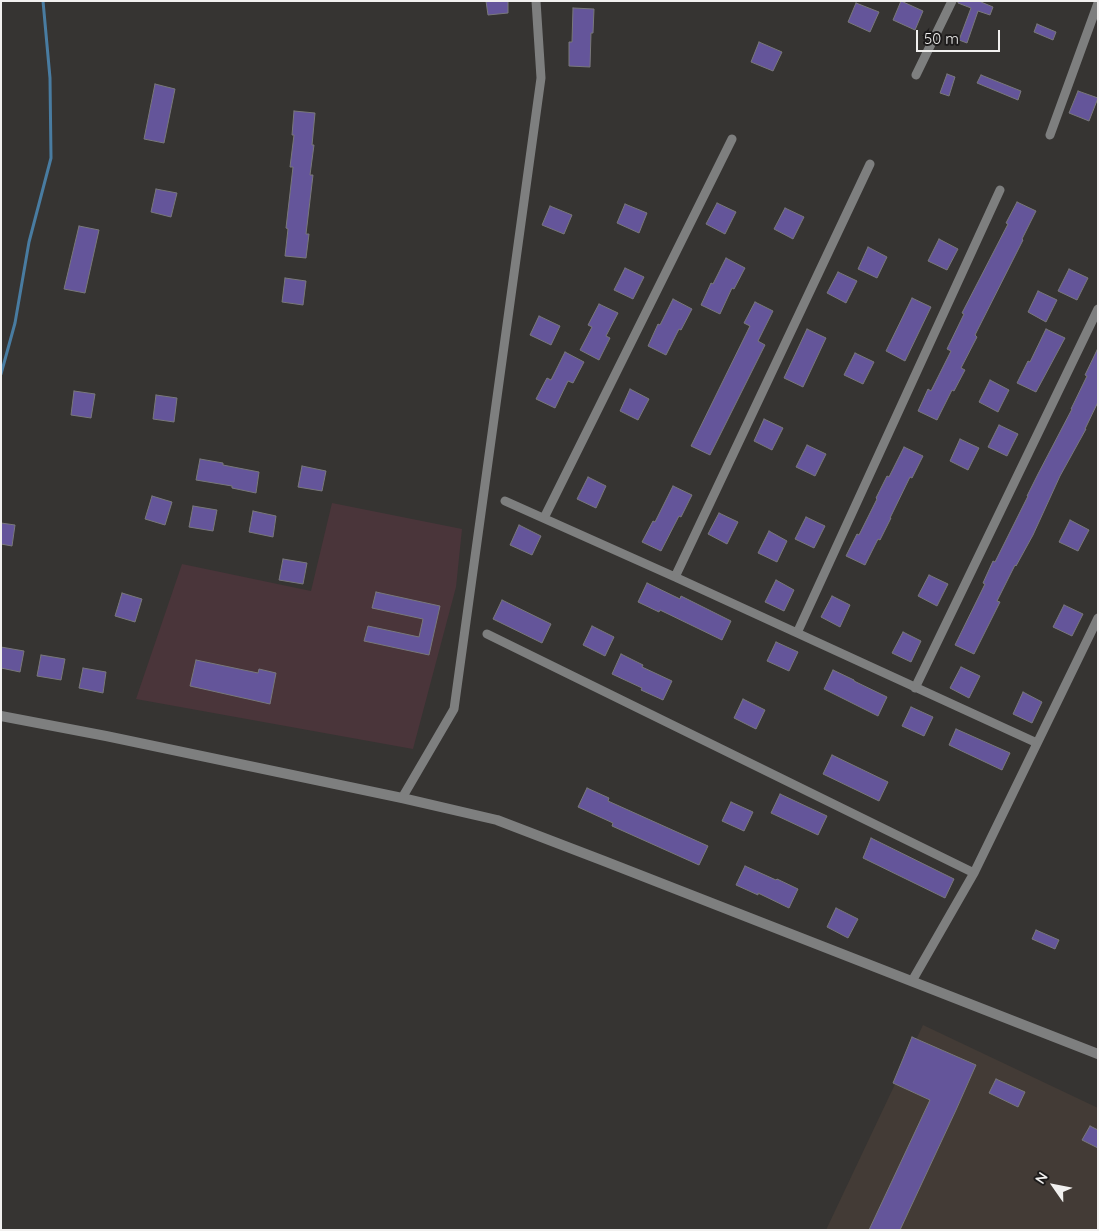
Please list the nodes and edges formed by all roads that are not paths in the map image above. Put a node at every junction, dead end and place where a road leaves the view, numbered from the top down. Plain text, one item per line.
1 (536, 1) edge
2 (952, 1) edge
3 (1098, 3) edge
4 (916, 76) dead end
5 (1050, 135) dead end
6 (732, 139) dead end
7 (870, 164) dead end
8 (1000, 190) dead end
9 (1098, 309) edge
10 (506, 500) dead end
11 (544, 518) junction
12 (676, 577) junction
13 (1098, 618) edge
14 (797, 633) junction
15 (487, 634) dead end
16 (915, 688) junction
17 (1, 716) edge
18 (1037, 743) junction
19 (402, 798) junction
20 (974, 873) junction
21 (912, 981) junction
22 (1098, 1054) edge

1 - 19 street
2 - 4 street
3 - 5 street
6 - 11 street
7 - 12 street
8 - 14 street
9 - 16 street
10 - 11 street
11 - 12 street
12 - 14 street
13 - 18 street
14 - 16 street
15 - 20 street
16 - 18 street
17 - 19 street
18 - 20 street
19 - 21 street
20 - 21 street
21 - 22 street

